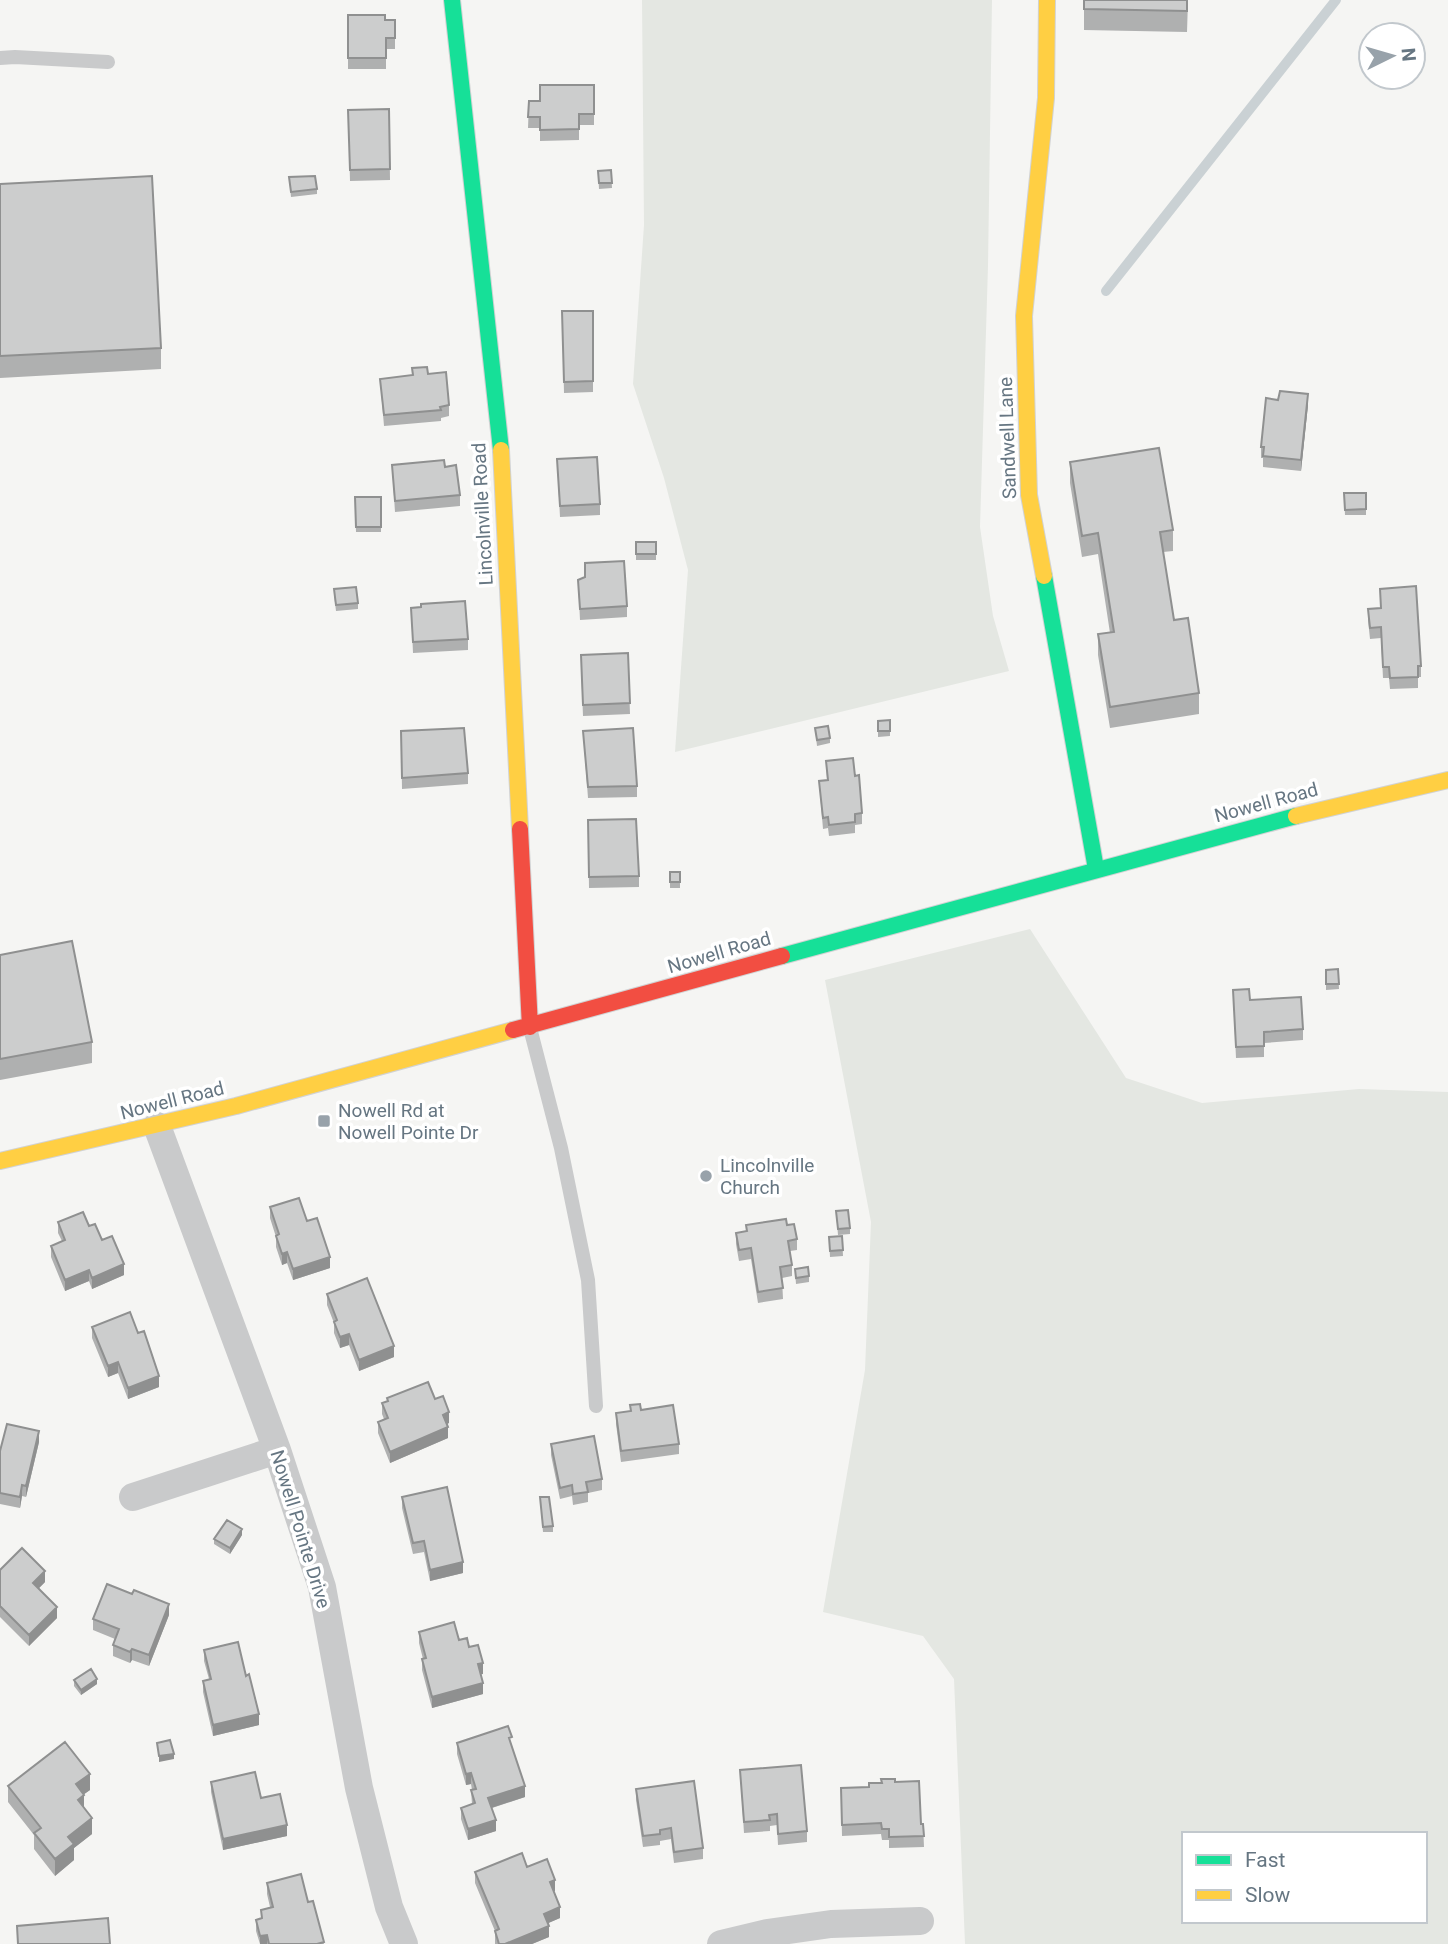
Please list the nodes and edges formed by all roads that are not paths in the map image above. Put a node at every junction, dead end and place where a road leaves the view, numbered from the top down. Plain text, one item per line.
1 (452, 0) edge
2 (1047, 0) edge
3 (0, 58) edge
4 (108, 62) dead end
5 (1448, 780) edge
6 (1096, 869) junction
7 (530, 1027) junction
8 (158, 1126) junction
9 (0, 1161) edge
10 (596, 1406) dead end
11 (277, 1450) junction
12 (134, 1497) dead end
13 (920, 1921) dead end
14 (404, 1944) edge
15 (721, 1944) edge

1 - 7 street, Lincolnville Road
2 - 6 street, Sandwell Lane
3 - 4 lane
5 - 6 street, Nowell Road
6 - 7 street, Nowell Road
7 - 8 street, Nowell Road
7 - 10 lane
8 - 9 street, Nowell Road
8 - 11 street, Nowell Pointe Drive
11 - 12 street
11 - 14 street, Nowell Pointe Drive
13 - 15 street

